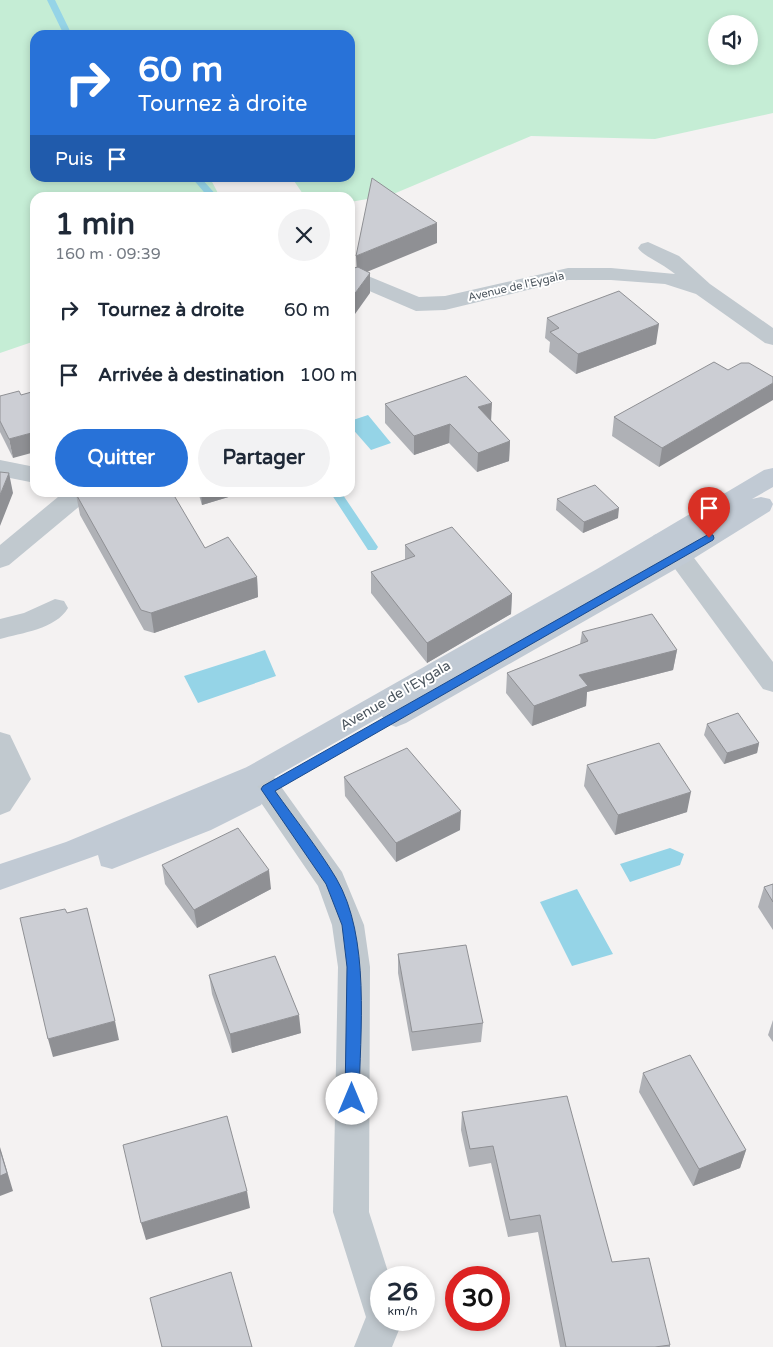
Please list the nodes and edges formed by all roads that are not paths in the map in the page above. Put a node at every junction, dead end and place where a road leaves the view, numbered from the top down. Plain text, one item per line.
1 (648, 248) dead end
2 (368, 282) edge
3 (704, 289) junction
4 (773, 338) edge
5 (0, 468) edge
6 (30, 474) edge
7 (773, 476) edge
8 (76, 497) edge
9 (773, 498) edge
10 (671, 548) junction
11 (0, 559) edge
12 (55, 608) dead end
13 (0, 629) edge
14 (773, 682) edge
15 (0, 743) edge
16 (262, 782) junction
17 (0, 803) edge
18 (1, 878) edge
19 (370, 1273) edge
20 (380, 1331) edge
21 (373, 1347) edge

1 - 3 street
2 - 3 street, Avenue de l'Eygala
3 - 4 street, Avenue de l'Eygala
5 - 6 street
7 - 10 street, Avenue de l'Eygala
8 - 11 street
9 - 10 street, Avenue de l'Eygala
10 - 14 street
10 - 16 street, Avenue de l'Eygala
12 - 13 street
15 - 17 street
16 - 18 street, Avenue de l'Eygala
16 - 19 street
20 - 21 street

